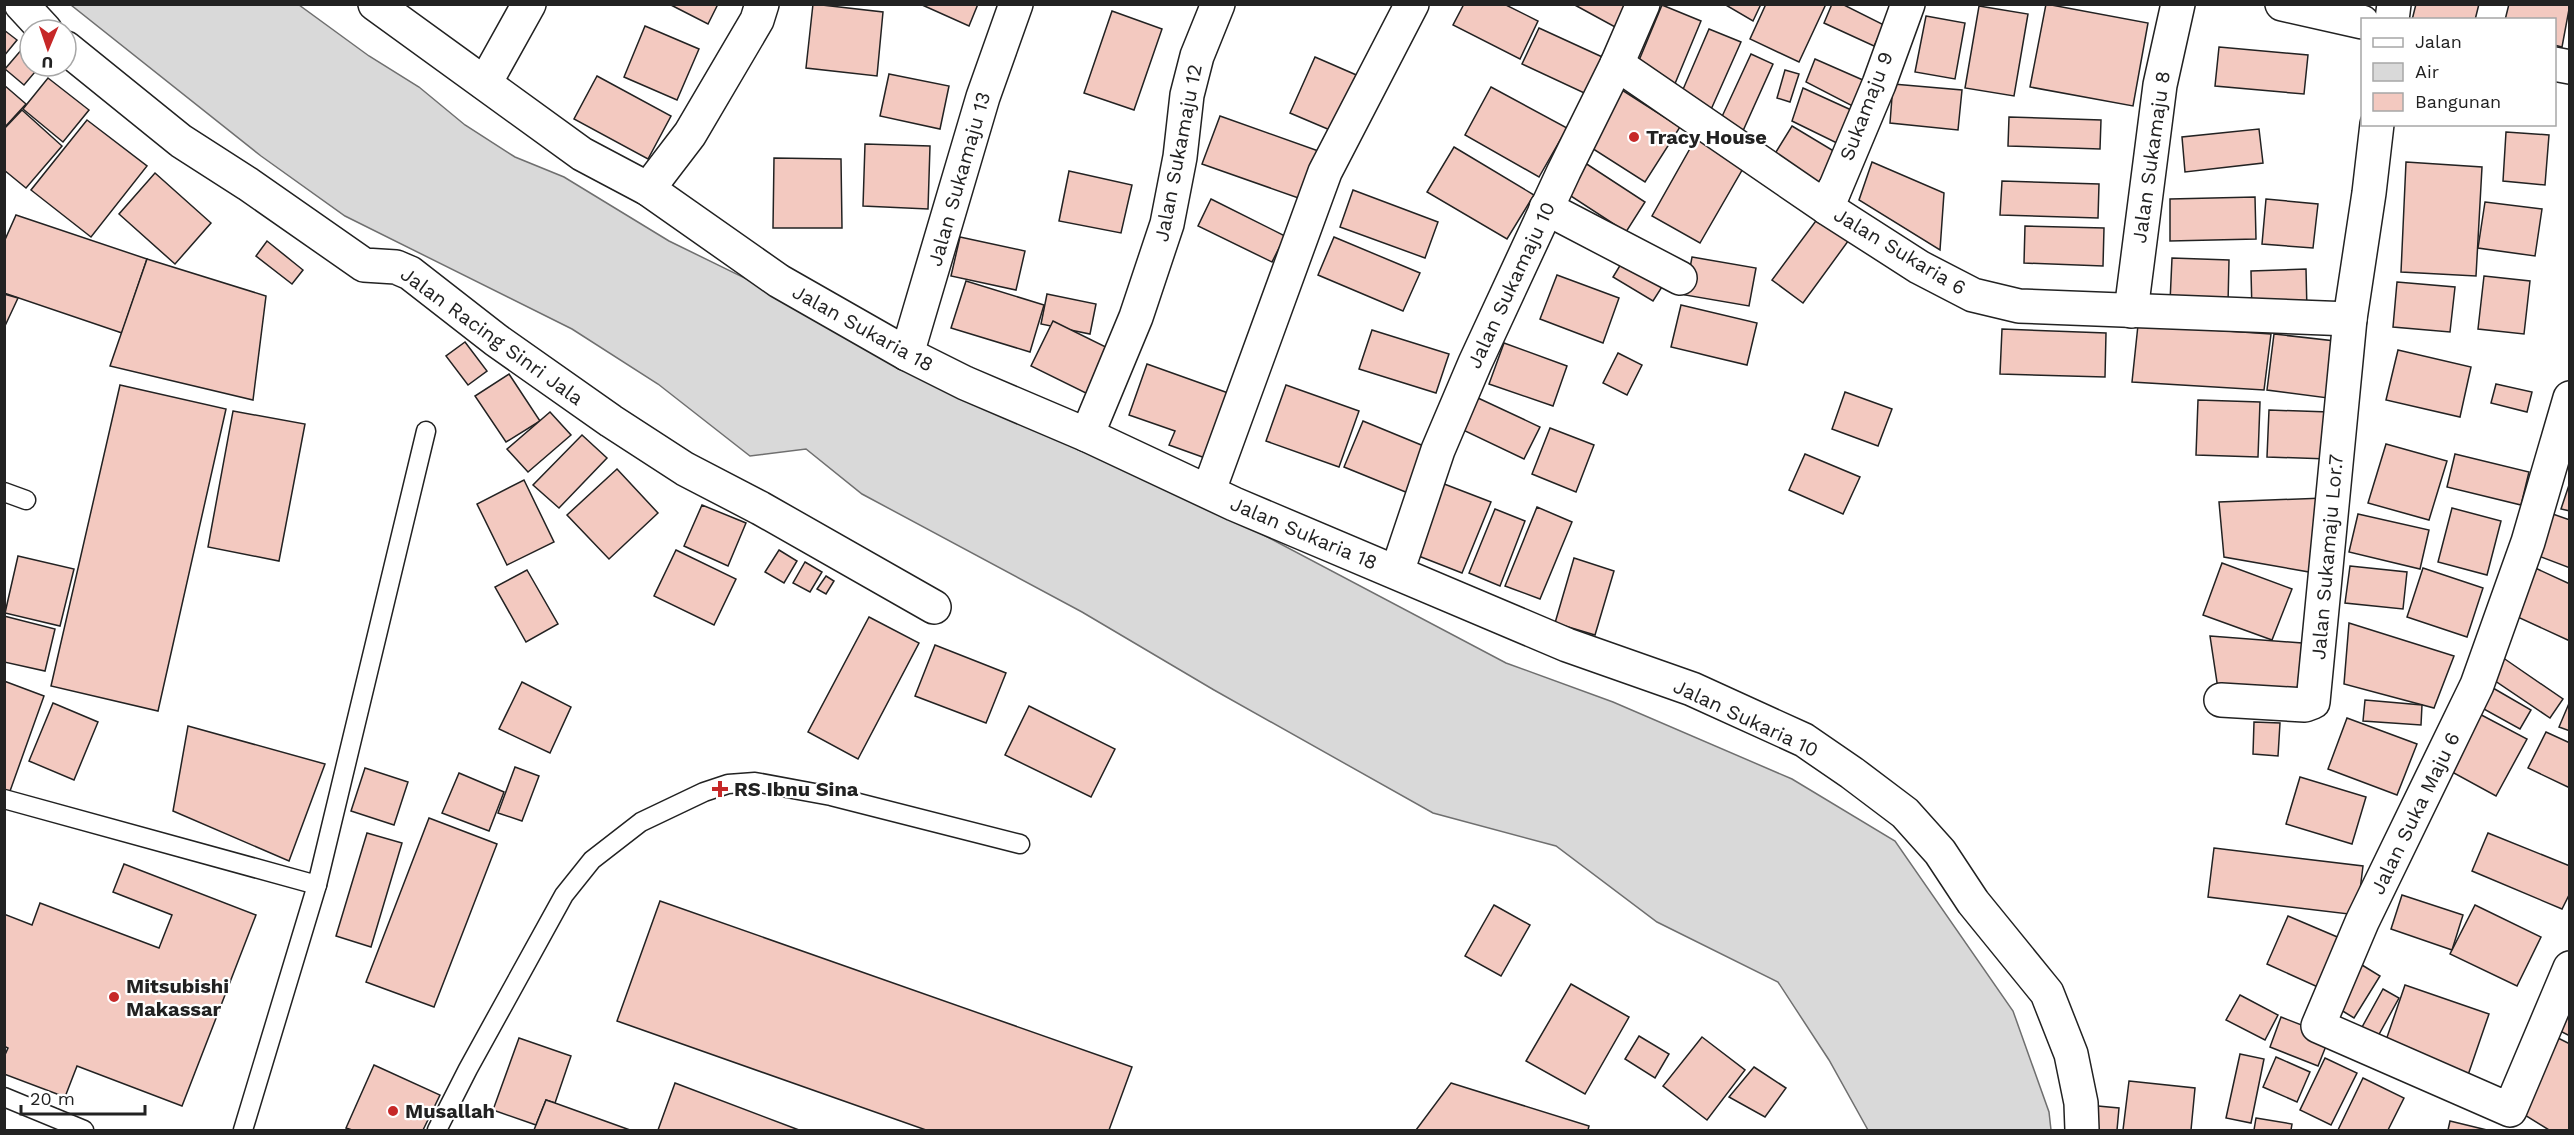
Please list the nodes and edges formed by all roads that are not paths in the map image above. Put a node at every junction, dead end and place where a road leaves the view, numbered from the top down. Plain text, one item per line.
1 (21, 4) edge
2 (375, 4) edge
3 (529, 4) edge
4 (762, 4) edge
5 (1016, 4) edge
6 (1218, 4) edge
7 (1412, 4) edge
8 (1643, 4) edge
9 (1907, 4) edge
10 (2178, 4) edge
11 (2282, 4) edge
12 (34, 18) edge
13 (2361, 22) edge
14 (78, 58) edge
15 (1617, 64) junction
16 (485, 83) junction
17 (2377, 126) edge
18 (648, 189) junction
19 (1546, 208) junction
20 (1827, 208) junction
21 (1680, 278) dead end
22 (2131, 311) junction
23 (2350, 319) junction
24 (907, 354) junction
25 (2570, 398) edge
26 (426, 431) dead end
27 (1087, 435) junction
28 (1209, 490) junction
29 (4, 492) edge
30 (26, 500) dead end
31 (1397, 572) junction
32 (934, 607) dead end
33 (2221, 700) dead end
34 (4, 799) edge
35 (1020, 844) dead end
36 (317, 885) junction
37 (2570, 968) edge
38 (4, 1097) edge
39 (84, 1131) edge
40 (243, 1131) edge
41 (437, 1131) edge
42 (2082, 1131) edge

1 - 12 street
2 - 16 street, Jalan Sukaria 18
3 - 16 street
4 - 18 street
5 - 24 street, Jalan Sukamaju 13
6 - 27 street, Jalan Sukamaju 12
7 - 28 street
8 - 15 street, Jalan Sukamaju 10
9 - 20 street, Jalan Sukaria 6
10 - 22 street, Jalan Sukamaju 8
11 - 13 street
14 - 32 street, Jalan Racing Sinri Jala
15 - 19 street, Jalan Sukamaju 10
15 - 20 street
16 - 18 street, Jalan Sukaria 18
17 - 23 street, Jalan Sukamaju Lor.7
18 - 24 street, Jalan Sukaria 18
19 - 21 street
19 - 31 street, Jalan Sukamaju 10
20 - 22 street, Jalan Sukaria 6
22 - 23 street, Jalan Sukaria 6
23 - 33 street, Jalan Sukamaju Lor.7
24 - 27 street, Jalan Sukaria 18
25 - 37 street, Jalan Suka Maju 6
26 - 36 lane
27 - 28 street, Jalan Sukaria 18
28 - 31 street, Jalan Sukaria 18
29 - 30 lane
31 - 42 street, Jalan Sukaria 10
34 - 36 lane
35 - 41 lane
36 - 40 lane
38 - 39 lane

